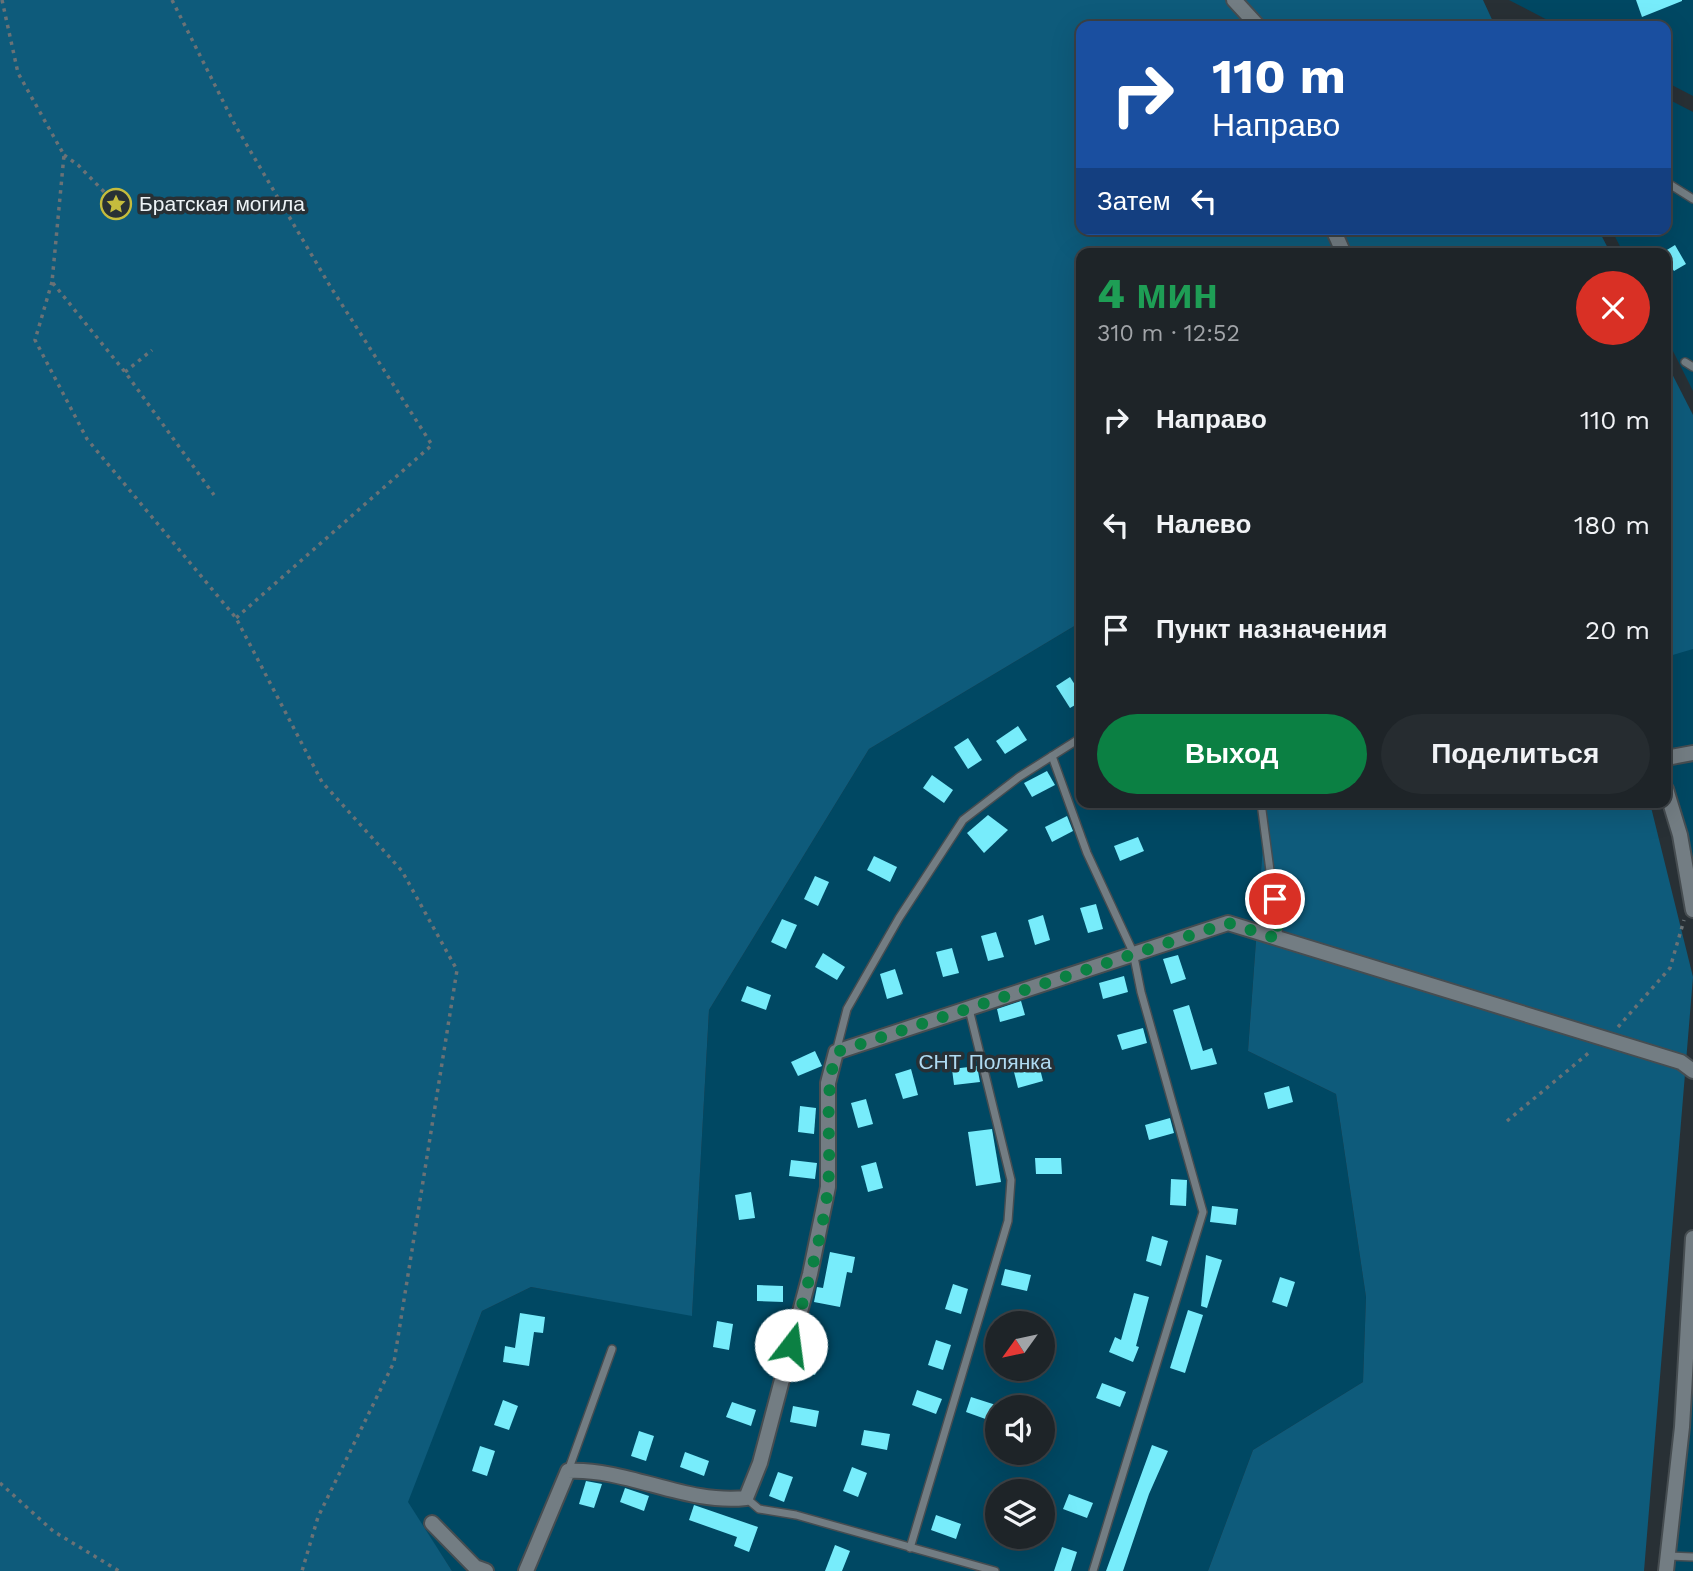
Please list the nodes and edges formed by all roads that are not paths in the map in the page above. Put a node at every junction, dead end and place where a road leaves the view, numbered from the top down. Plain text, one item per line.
1 (1234, 0) edge
2 (1253, 21) edge
3 (1671, 185) edge
4 (1693, 199) edge
5 (1685, 362) dead end
6 (1693, 367) edge
7 (1076, 741) edge
8 (1693, 753) edge
9 (1052, 756) junction
10 (1671, 757) edge
11 (1671, 805) edge
12 (1262, 808) edge
13 (1692, 903) edge
14 (1279, 939) junction
15 (1133, 952) junction
16 (969, 1009) junction
17 (836, 1052) junction
18 (1693, 1071) edge
19 (1693, 1238) edge
20 (1691, 1284) edge
21 (612, 1349) dead end
22 (1688, 1427) edge
23 (568, 1471) junction
24 (746, 1498) junction
25 (432, 1523) dead end
26 (910, 1548) junction
27 (1669, 1556) junction
28 (1693, 1557) edge
29 (486, 1571) edge
30 (526, 1571) edge
31 (995, 1571) edge
32 (1093, 1571) edge
33 (1666, 1571) edge

1 - 2 street
3 - 4 lane
5 - 6 lane
7 - 9 lane
8 - 10 street
9 - 15 lane
9 - 17 lane
11 - 13 street
12 - 14 lane
14 - 15 street
14 - 18 street
15 - 16 street
15 - 32 lane
16 - 17 street
16 - 26 lane
17 - 24 street
19 - 20 street
20 - 22 street
21 - 23 lane
22 - 27 street
23 - 24 street
23 - 30 street
24 - 26 lane
25 - 29 street
26 - 31 lane
27 - 28 lane
27 - 33 street

